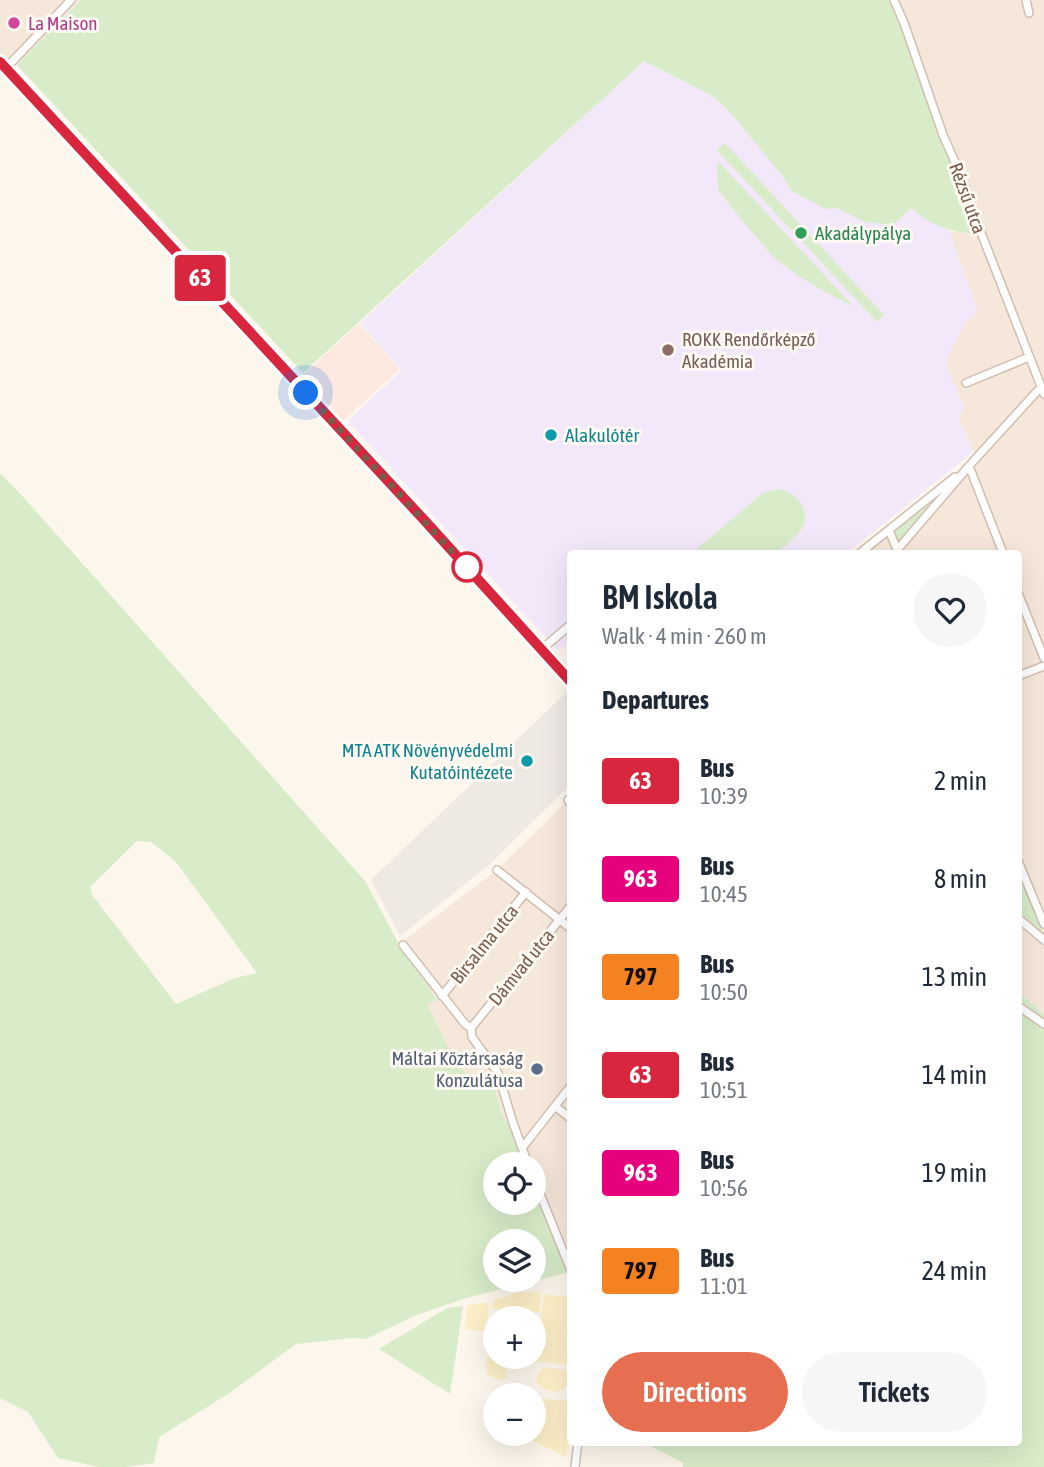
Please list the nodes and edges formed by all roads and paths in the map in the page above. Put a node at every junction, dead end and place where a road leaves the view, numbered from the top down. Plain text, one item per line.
1 (71, 0) edge
2 (894, 0) edge
3 (1026, 0) edge
4 (1029, 13) dead end
5 (3, 65) edge
6 (1029, 357) junction
7 (966, 383) dead end
8 (1043, 391) edge
9 (969, 466) junction
10 (889, 530) junction
11 (864, 550) edge
12 (897, 550) edge
13 (900, 550) edge
14 (1002, 550) edge
15 (1022, 603) edge
16 (567, 628) edge
17 (542, 649) junction
18 (1044, 659) edge
19 (1044, 666) edge
20 (1022, 674) edge
21 (567, 678) edge
22 (1022, 869) edge
23 (497, 870) dead end
24 (526, 892) junction
25 (1040, 903) edge
26 (567, 911) edge
27 (560, 919) junction
28 (1022, 921) edge
29 (567, 925) edge
30 (1044, 925) edge
31 (1044, 940) edge
32 (403, 946) dead end
33 (442, 996) junction
34 (1022, 1009) edge
35 (1044, 1024) edge
36 (471, 1028) junction
37 (567, 1091) edge
38 (555, 1106) junction
39 (567, 1116) edge
40 (522, 1148) junction
41 (524, 1152) edge
42 (546, 1209) edge
43 (567, 1261) edge
44 (578, 1446) edge
45 (575, 1467) edge

1 - 5 street
2 - 6 street, Rézsű utca
3 - 4 street
5 - 17 street
6 - 7 street
6 - 8 street, Rézsű utca
8 - 9 street
9 - 10 street
9 - 13 street
9 - 14 street
10 - 11 street
10 - 12 street
15 - 18 street
16 - 17 street
17 - 21 street
19 - 20 street
22 - 25 street
23 - 24 street
24 - 27 street
24 - 33 street, Birsalma utca
25 - 30 street
26 - 27 street, Dámvad utca
27 - 29 street
27 - 36 street, Dámvad utca
28 - 31 street
32 - 33 street
33 - 36 street
34 - 35 street
36 - 40 street
37 - 38 street
38 - 39 street
38 - 40 street
40 - 41 street
42 - 43 street
44 - 45 street

